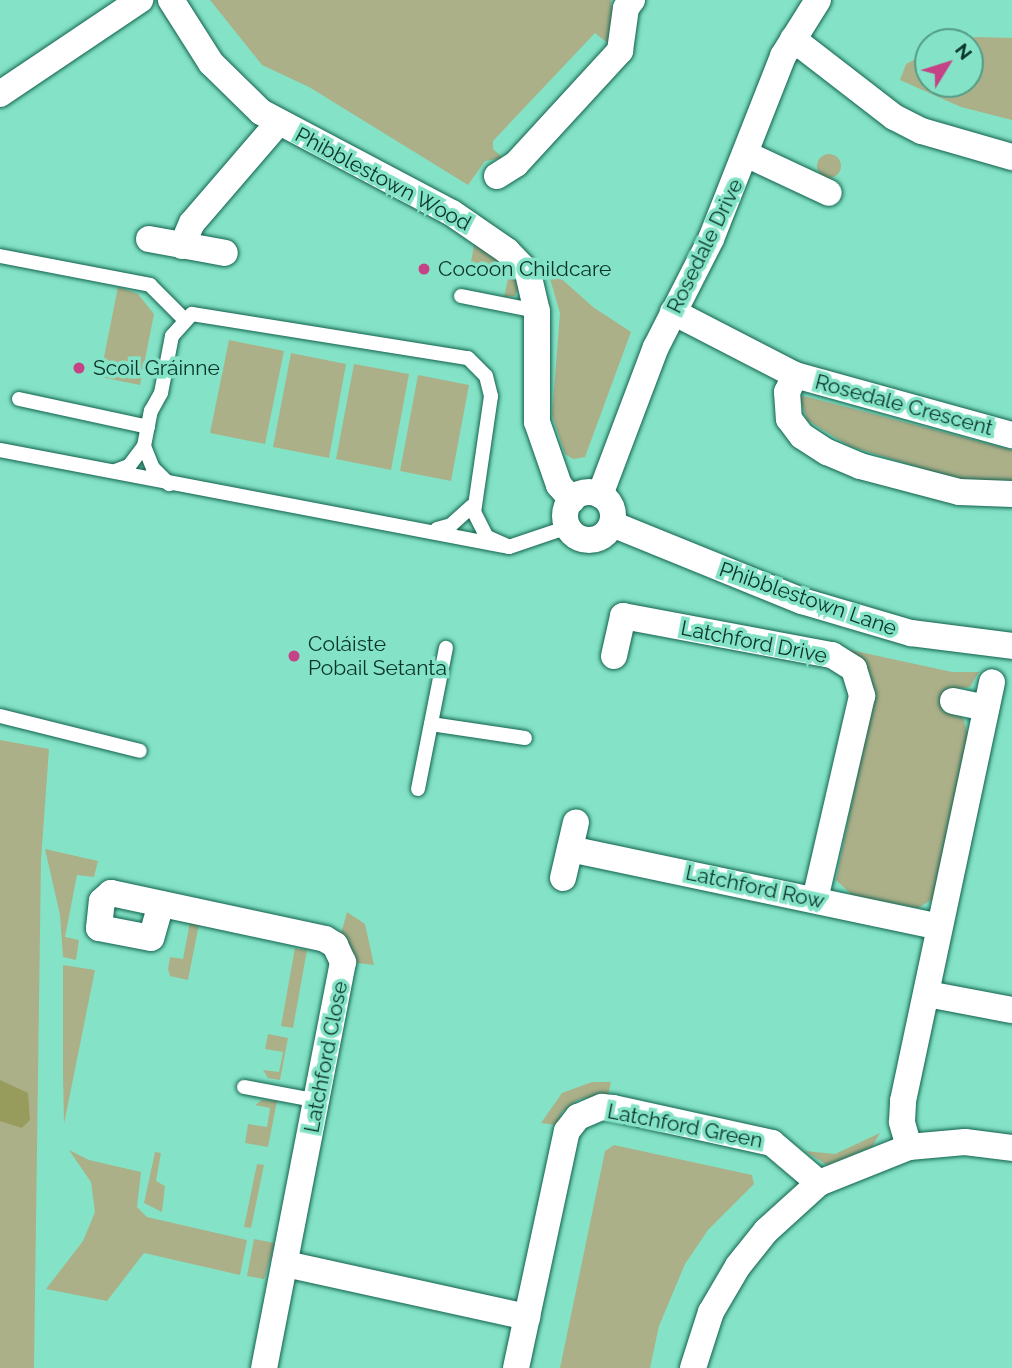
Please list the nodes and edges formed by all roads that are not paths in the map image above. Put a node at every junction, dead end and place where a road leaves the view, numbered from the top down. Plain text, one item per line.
1 (140, 0) edge
2 (171, 0) edge
3 (632, 0) edge
4 (818, 0) edge
5 (793, 39) junction
6 (0, 94) edge
7 (278, 123) junction
8 (748, 155) junction
9 (1012, 157) edge
10 (497, 176) dead end
11 (829, 193) dead end
12 (149, 239) dead end
13 (182, 246) junction
14 (225, 253) dead end
15 (0, 256) edge
16 (461, 296) dead end
17 (537, 311) junction
18 (673, 312) junction
19 (184, 319) junction
20 (796, 375) junction
21 (19, 399) dead end
22 (148, 427) junction
23 (1012, 435) edge
24 (144, 446) junction
25 (0, 450) edge
26 (115, 471) junction
27 (169, 484) junction
28 (1012, 494) edge
29 (600, 495) junction
30 (572, 500) junction
31 (472, 506) junction
32 (612, 524) junction
33 (568, 527) junction
34 (427, 529) junction
35 (509, 547) junction
36 (1012, 646) edge
37 (446, 648) dead end
38 (614, 656) dead end
39 (992, 682) dead end
40 (953, 701) dead end
41 (986, 708) junction
42 (0, 716) edge
43 (431, 724) junction
44 (525, 738) dead end
45 (140, 751) dead end
46 (418, 789) dead end
47 (576, 822) dead end
48 (570, 849) junction
49 (563, 878) dead end
50 (815, 900) junction
51 (161, 904) dead end
52 (939, 927) junction
53 (927, 994) junction
54 (1012, 1010) edge
55 (244, 1087) dead end
56 (318, 1101) junction
57 (909, 1147) junction
58 (1012, 1148) edge
59 (819, 1183) junction
60 (286, 1265) junction
61 (527, 1317) junction
62 (264, 1368) edge
63 (516, 1368) edge
64 (693, 1368) edge

1 - 6 street
2 - 7 street, Phibblestown Wood
3 - 10 street
4 - 5 street, Rosedale Drive
5 - 8 street, Rosedale Drive
5 - 9 street
7 - 13 street, Phibblestown Wood
7 - 17 street, Phibblestown Wood
8 - 11 street
8 - 18 street, Rosedale Drive
12 - 13 street
13 - 14 street
15 - 19 lane
16 - 17 lane
17 - 30 street, Phibblestown Wood
18 - 20 street, Rosedale Crescent
18 - 29 street, Rosedale Drive
19 - 22 lane
19 - 31 lane
20 - 23 street, Rosedale Crescent
20 - 28 street, Rosedale Crescent
21 - 22 lane
22 - 24 lane
24 - 26 lane
24 - 27 lane
25 - 26 lane
26 - 27 lane
27 - 34 lane
29 - 30 street
29 - 32 street
30 - 33 street
31 - 34 lane
31 - 35 lane
32 - 33 street
32 - 36 street, Phibblestown Lane
33 - 35 lane
34 - 35 lane
37 - 43 lane
38 - 50 street, Latchford Drive
39 - 41 street
40 - 41 street
41 - 52 street
42 - 45 lane
43 - 44 lane
43 - 46 lane
47 - 48 street
48 - 49 street
48 - 50 street, Latchford Row
50 - 52 street, Latchford Row
51 - 56 street, Latchford Close
52 - 53 street
53 - 54 street
53 - 57 street
55 - 56 lane
56 - 60 street, Latchford Close
57 - 58 street
57 - 59 street
59 - 61 street, Latchford Green
59 - 64 street
60 - 61 street
60 - 62 street, Latchford Close
61 - 63 street, Latchford Green

